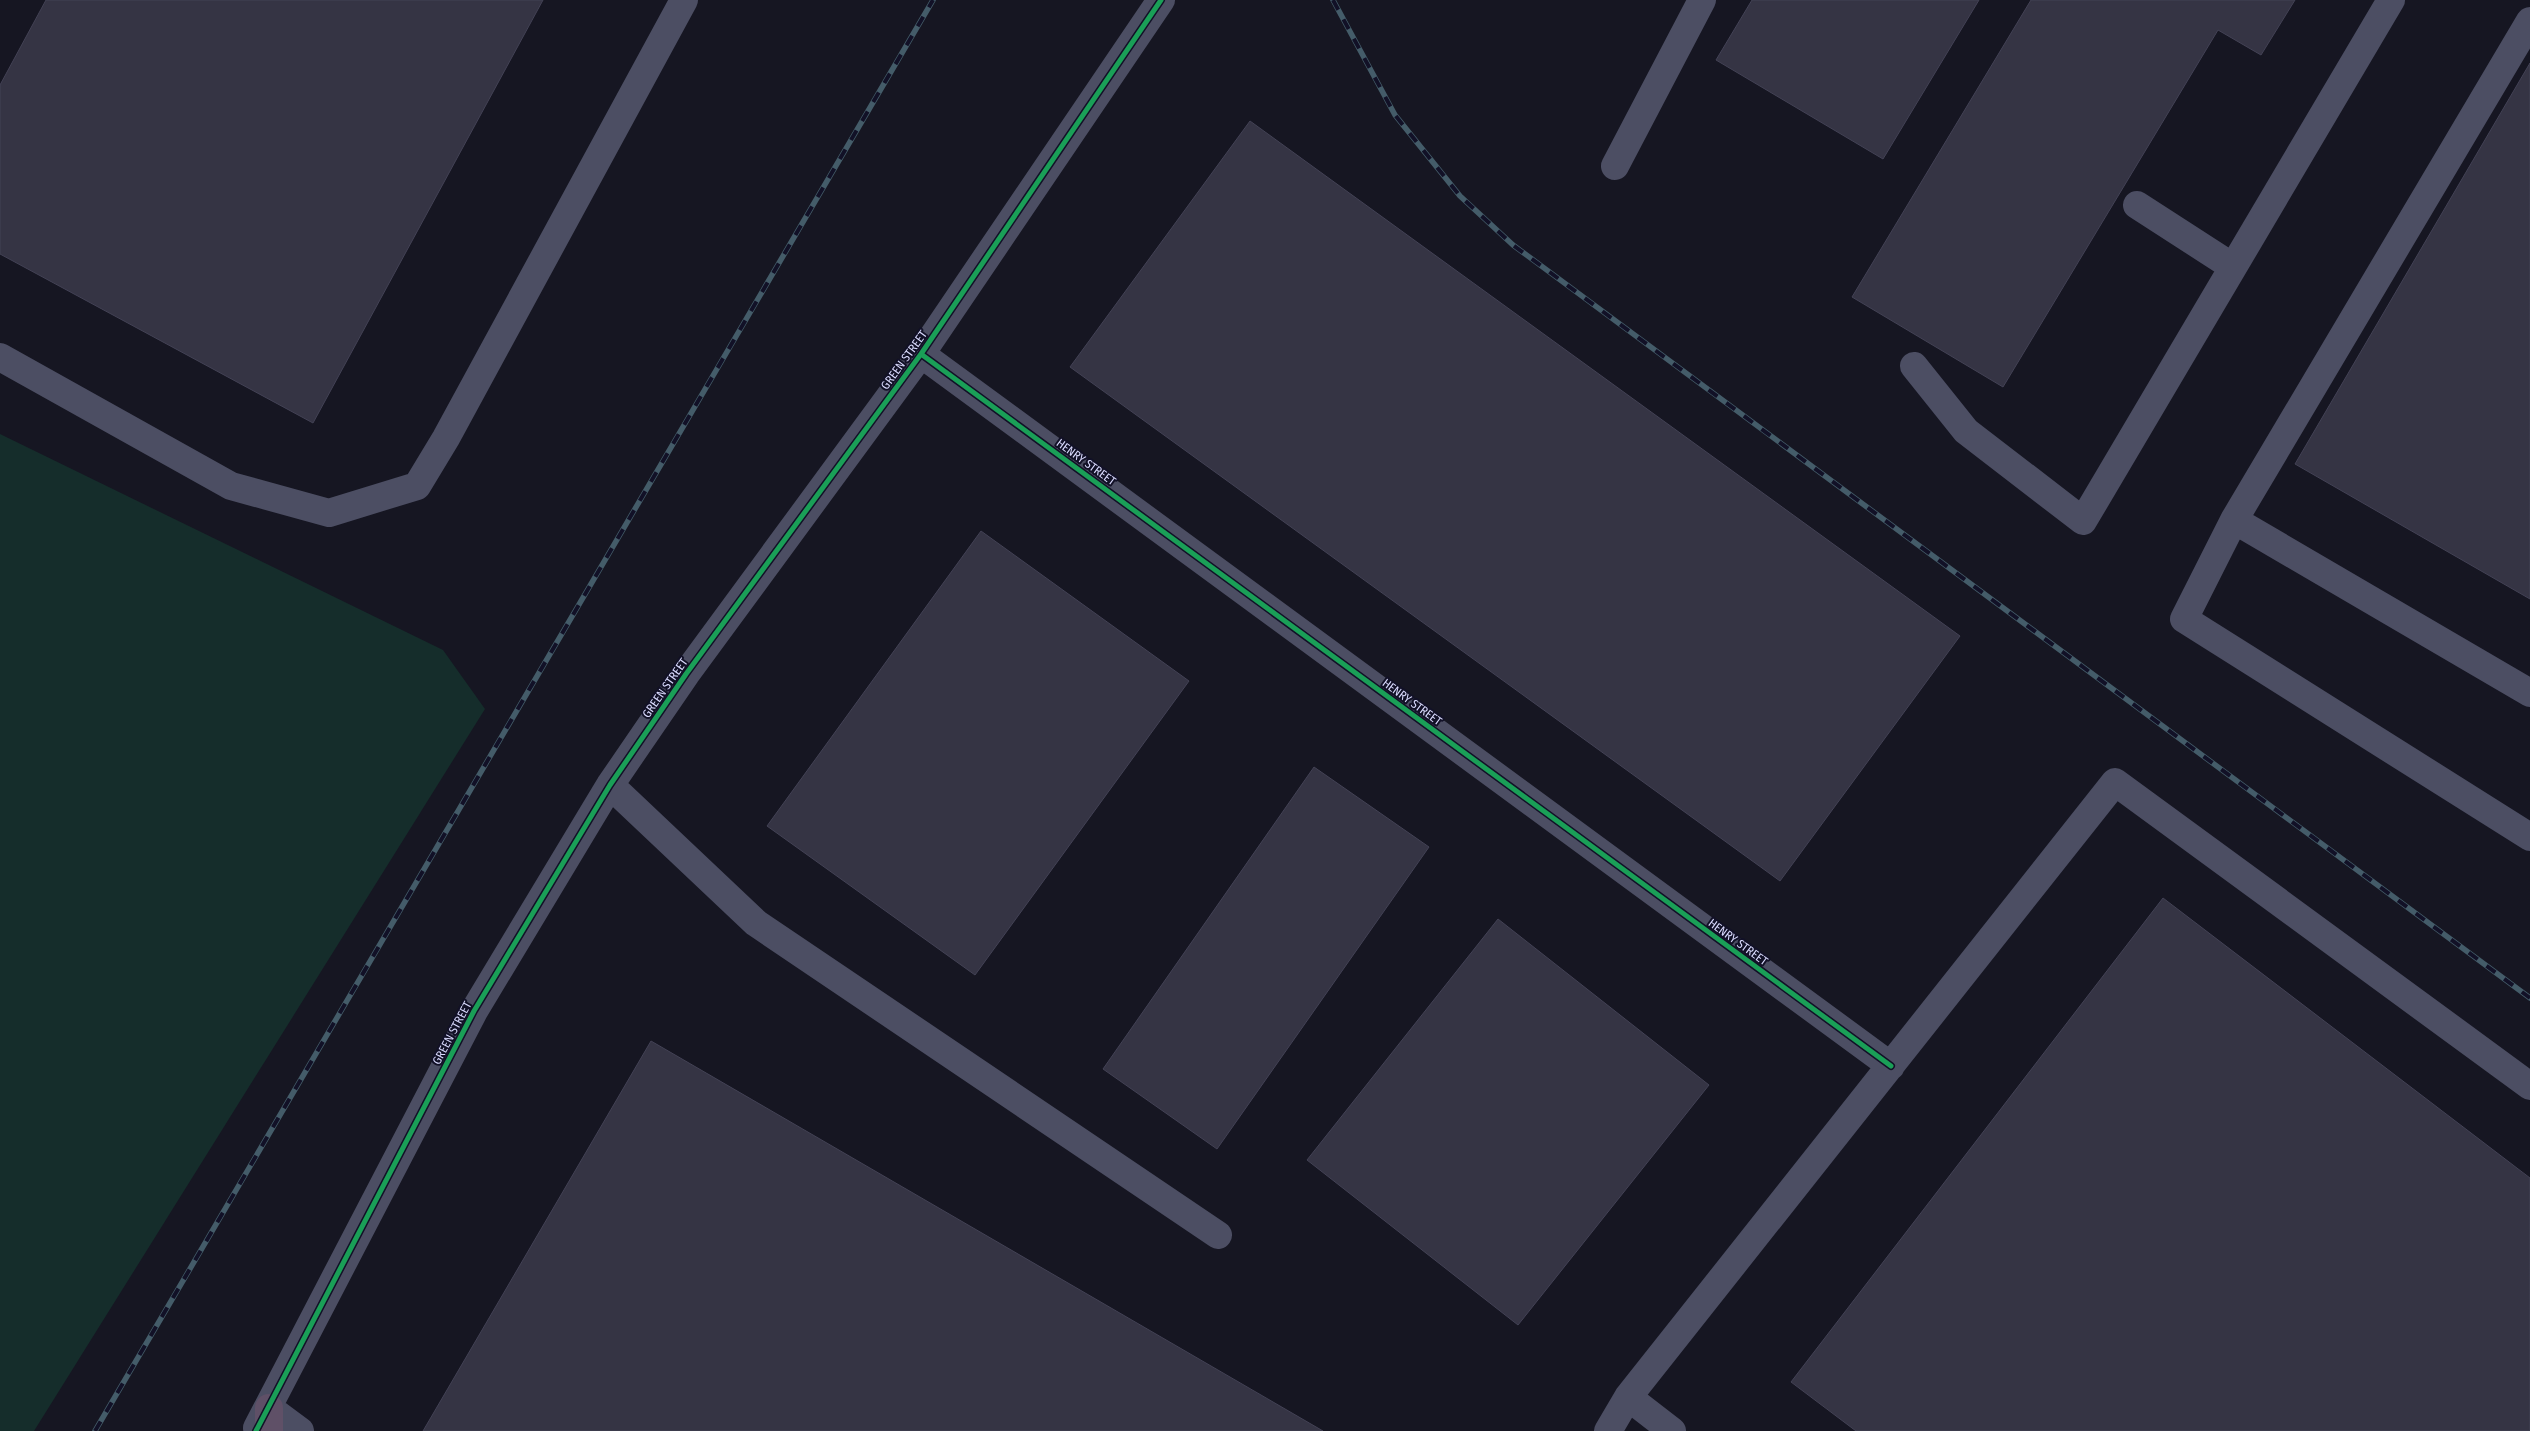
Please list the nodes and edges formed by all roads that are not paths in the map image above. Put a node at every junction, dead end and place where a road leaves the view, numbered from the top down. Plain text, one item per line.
1 (684, 0) edge
2 (1161, 0) edge
3 (1702, 0) edge
4 (2390, 0) edge
5 (2530, 21) edge
6 (1615, 166) dead end
7 (2137, 205) dead end
8 (2233, 266) junction
9 (922, 354) junction
10 (0, 357) edge
11 (1914, 366) dead end
12 (2234, 520) junction
13 (2530, 694) edge
14 (610, 785) junction
15 (2530, 837) edge
16 (1891, 1066) junction
17 (2530, 1086) edge
18 (1218, 1235) dead end
19 (1628, 1396) junction
20 (265, 1423) edge
21 (300, 1431) edge
22 (1608, 1431) edge
23 (1672, 1431) edge

1 - 10 street
2 - 9 street, GREEN STREET
3 - 6 street
4 - 8 street
5 - 12 street
7 - 8 street
8 - 11 street
9 - 14 street, GREEN STREET
9 - 16 street, HENRY STREET
12 - 13 street
12 - 15 street
14 - 18 street
14 - 20 street, GREEN STREET
16 - 17 street
16 - 19 street
19 - 22 street
19 - 23 street
20 - 21 street

